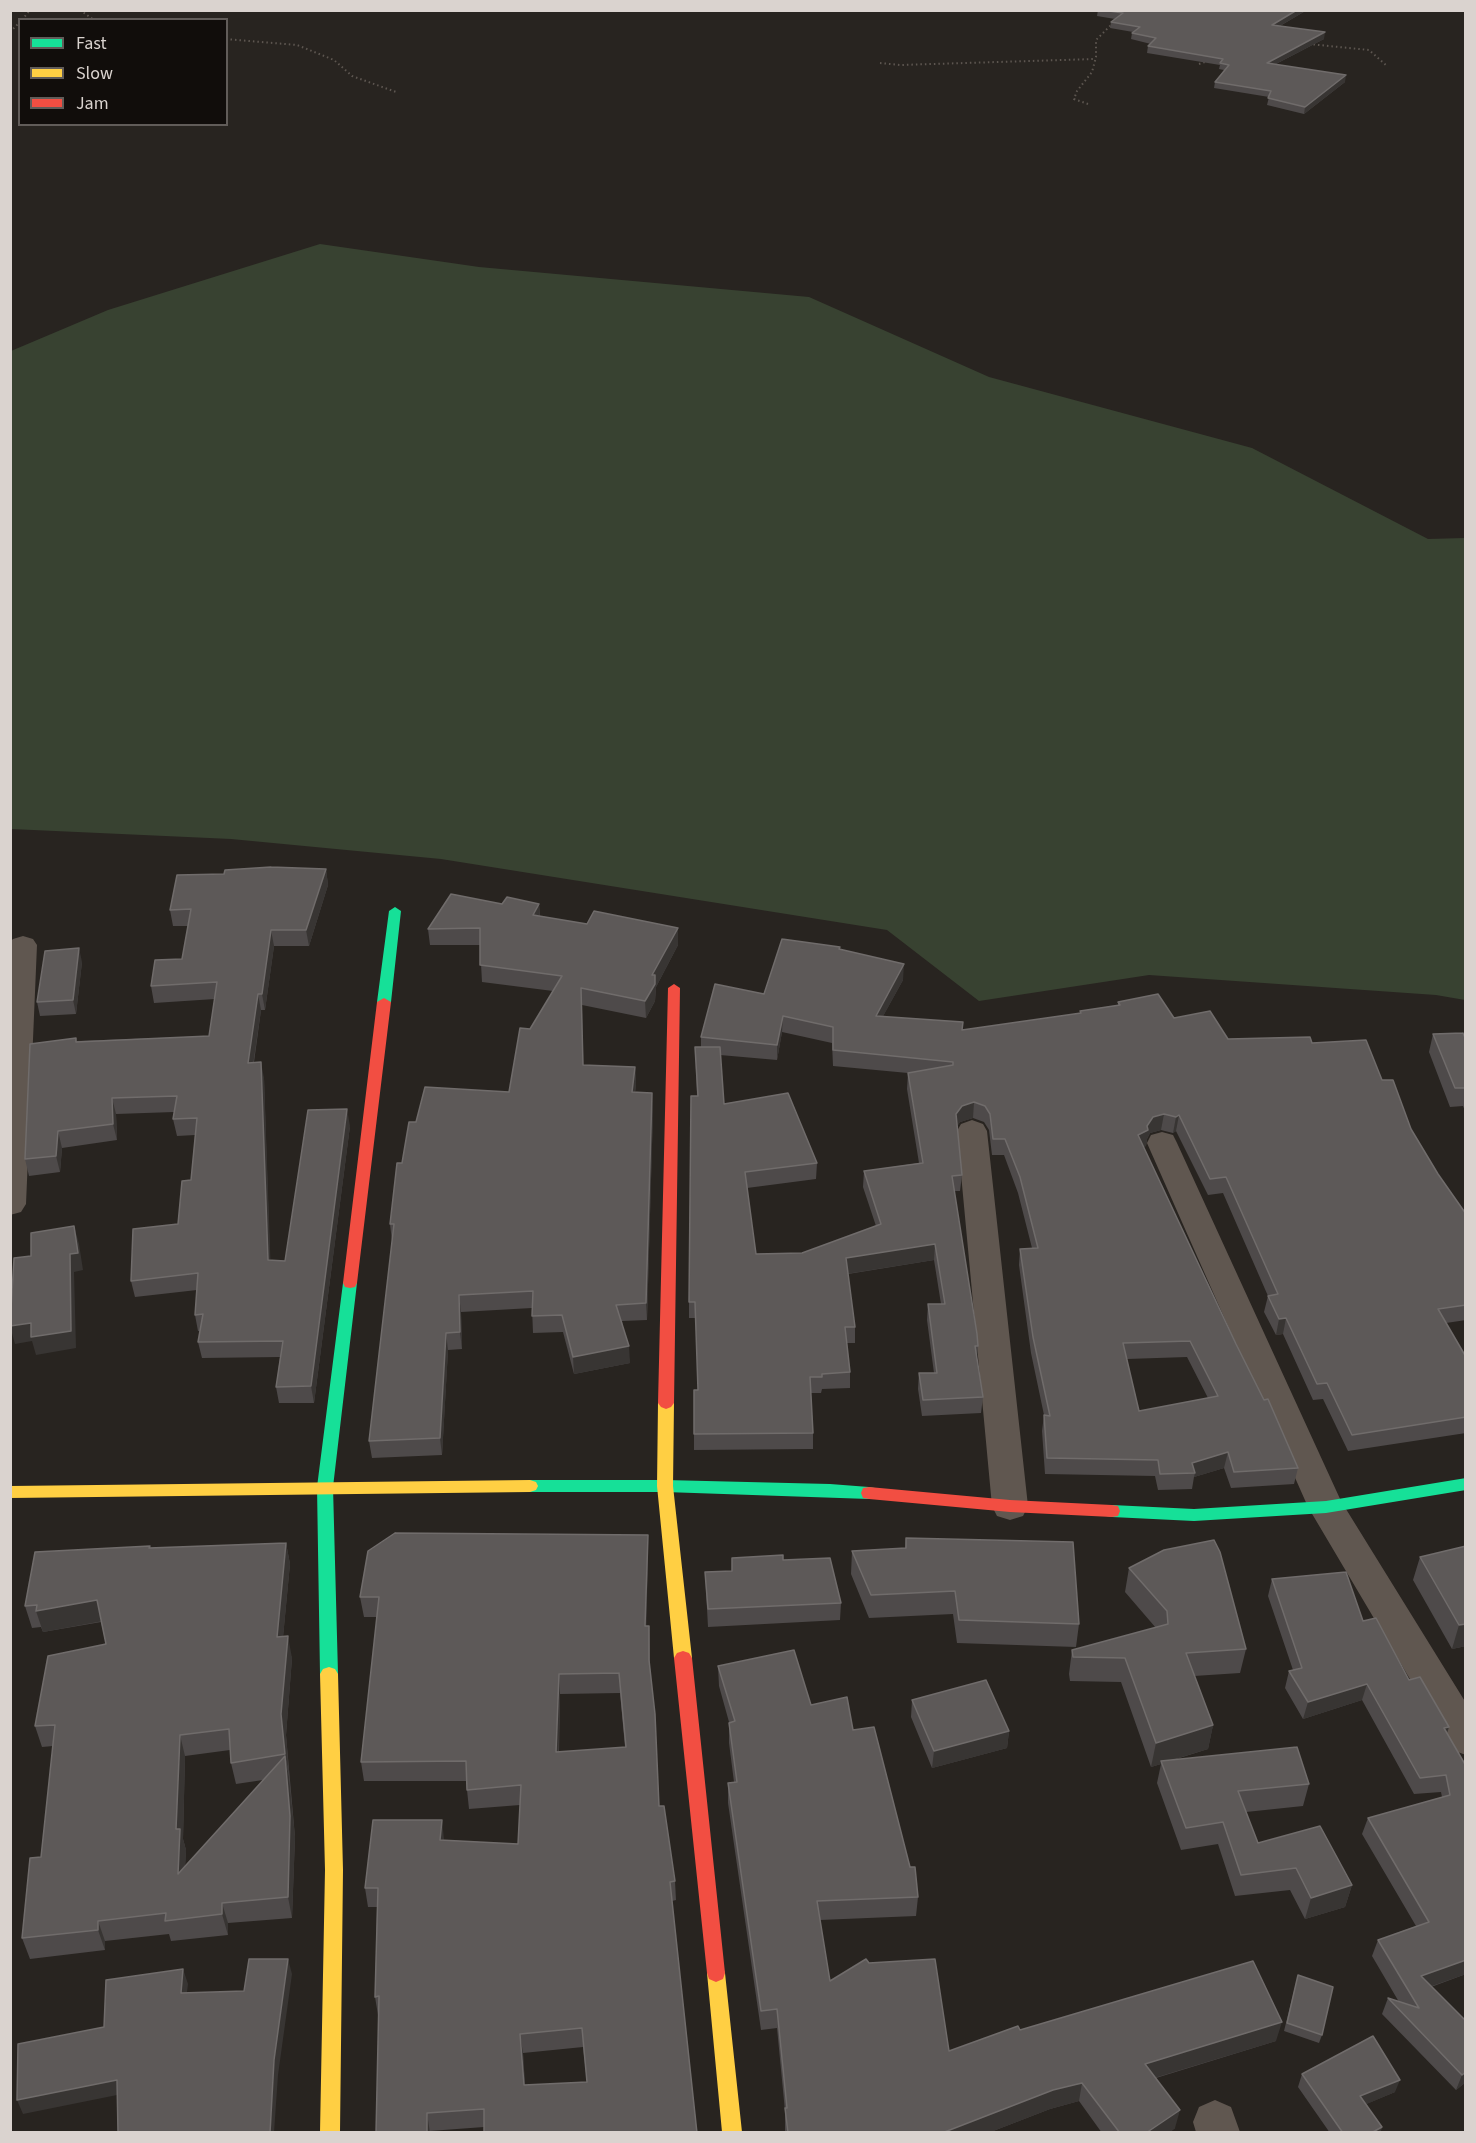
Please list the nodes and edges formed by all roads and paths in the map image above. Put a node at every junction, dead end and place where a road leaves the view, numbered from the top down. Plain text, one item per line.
1 (914, 10) edge
2 (927, 10) edge
3 (1119, 17) edge
4 (228, 39) edge
5 (1300, 43) edge
6 (1217, 58) edge
7 (1095, 59) junction
8 (880, 63) dead end
9 (1199, 64) edge
10 (1387, 66) dead end
11 (396, 92) dead end
12 (1088, 104) dead end
13 (395, 911) dead end
14 (22, 945) dead end
15 (674, 988) dead end
16 (972, 1131) dead end
17 (1162, 1143) dead end
18 (10, 1204) edge
19 (1466, 1484) edge
20 (664, 1486) junction
21 (325, 1487) junction
22 (10, 1492) edge
23 (1010, 1506) junction
24 (1326, 1507) junction
25 (1466, 1737) edge
26 (330, 2133) edge
27 (732, 2133) edge

1 - 2 path
3 - 7 path
4 - 11 path
5 - 10 path
6 - 9 path
7 - 8 path
7 - 12 path
13 - 21 street
14 - 18 street
15 - 20 street
16 - 23 street
17 - 24 street
19 - 24 street
20 - 21 street
20 - 23 street
20 - 27 street
21 - 22 street
21 - 26 street
23 - 24 street
24 - 25 street

